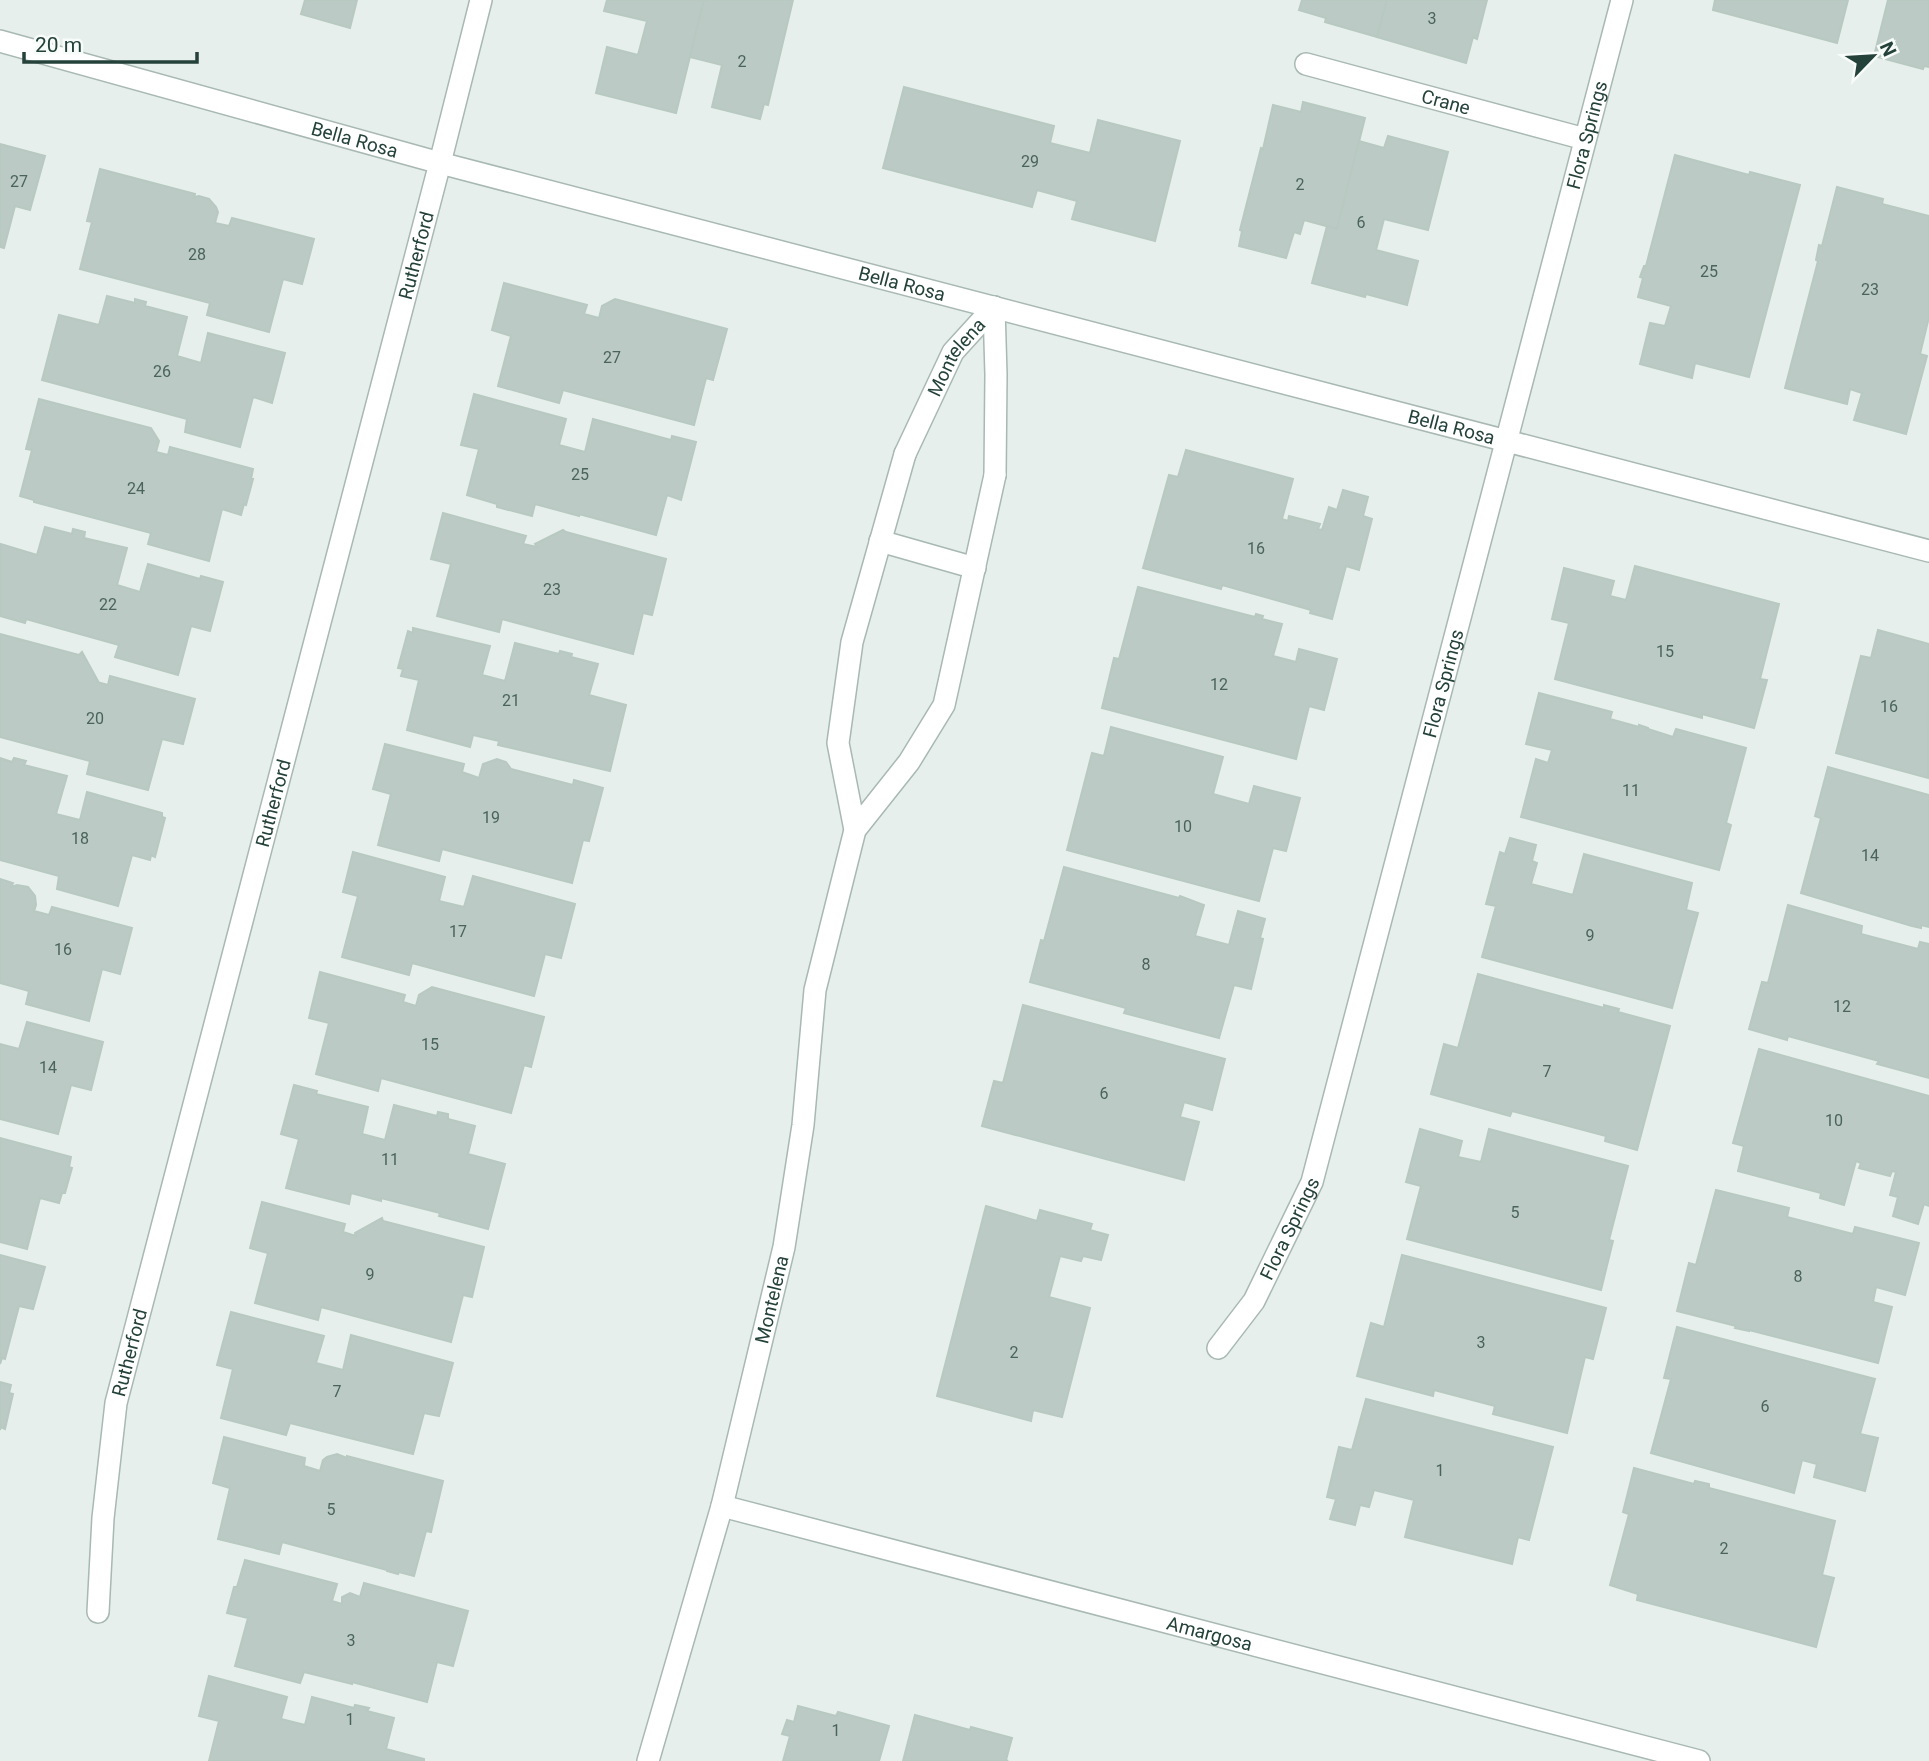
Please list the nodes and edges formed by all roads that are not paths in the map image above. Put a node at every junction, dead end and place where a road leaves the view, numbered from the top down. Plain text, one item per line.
1 (481, 0) edge
2 (1622, 0) edge
3 (0, 41) edge
4 (1306, 64) dead end
5 (1586, 139) junction
6 (440, 163) junction
7 (994, 307) junction
8 (1507, 440) junction
9 (880, 541) junction
10 (1929, 551) edge
11 (975, 568) junction
12 (855, 830) junction
13 (1218, 1348) dead end
14 (722, 1506) junction
15 (98, 1612) dead end
16 (648, 1761) edge
17 (1699, 1761) edge

1 - 6 street, Rutherford
2 - 5 street, Flora Springs
3 - 6 street, Bella Rosa
4 - 5 street, Crane
5 - 8 street, Flora Springs
6 - 7 street, Bella Rosa
6 - 15 street, Rutherford
7 - 8 street, Bella Rosa
7 - 9 street, Montelena
7 - 11 street, Montelena
8 - 10 street, Bella Rosa
8 - 13 street, Flora Springs
9 - 11 street
9 - 12 street, Montelena
11 - 12 street, Montelena
12 - 14 street, Montelena
14 - 16 street, Montelena
14 - 17 street, Amargosa

